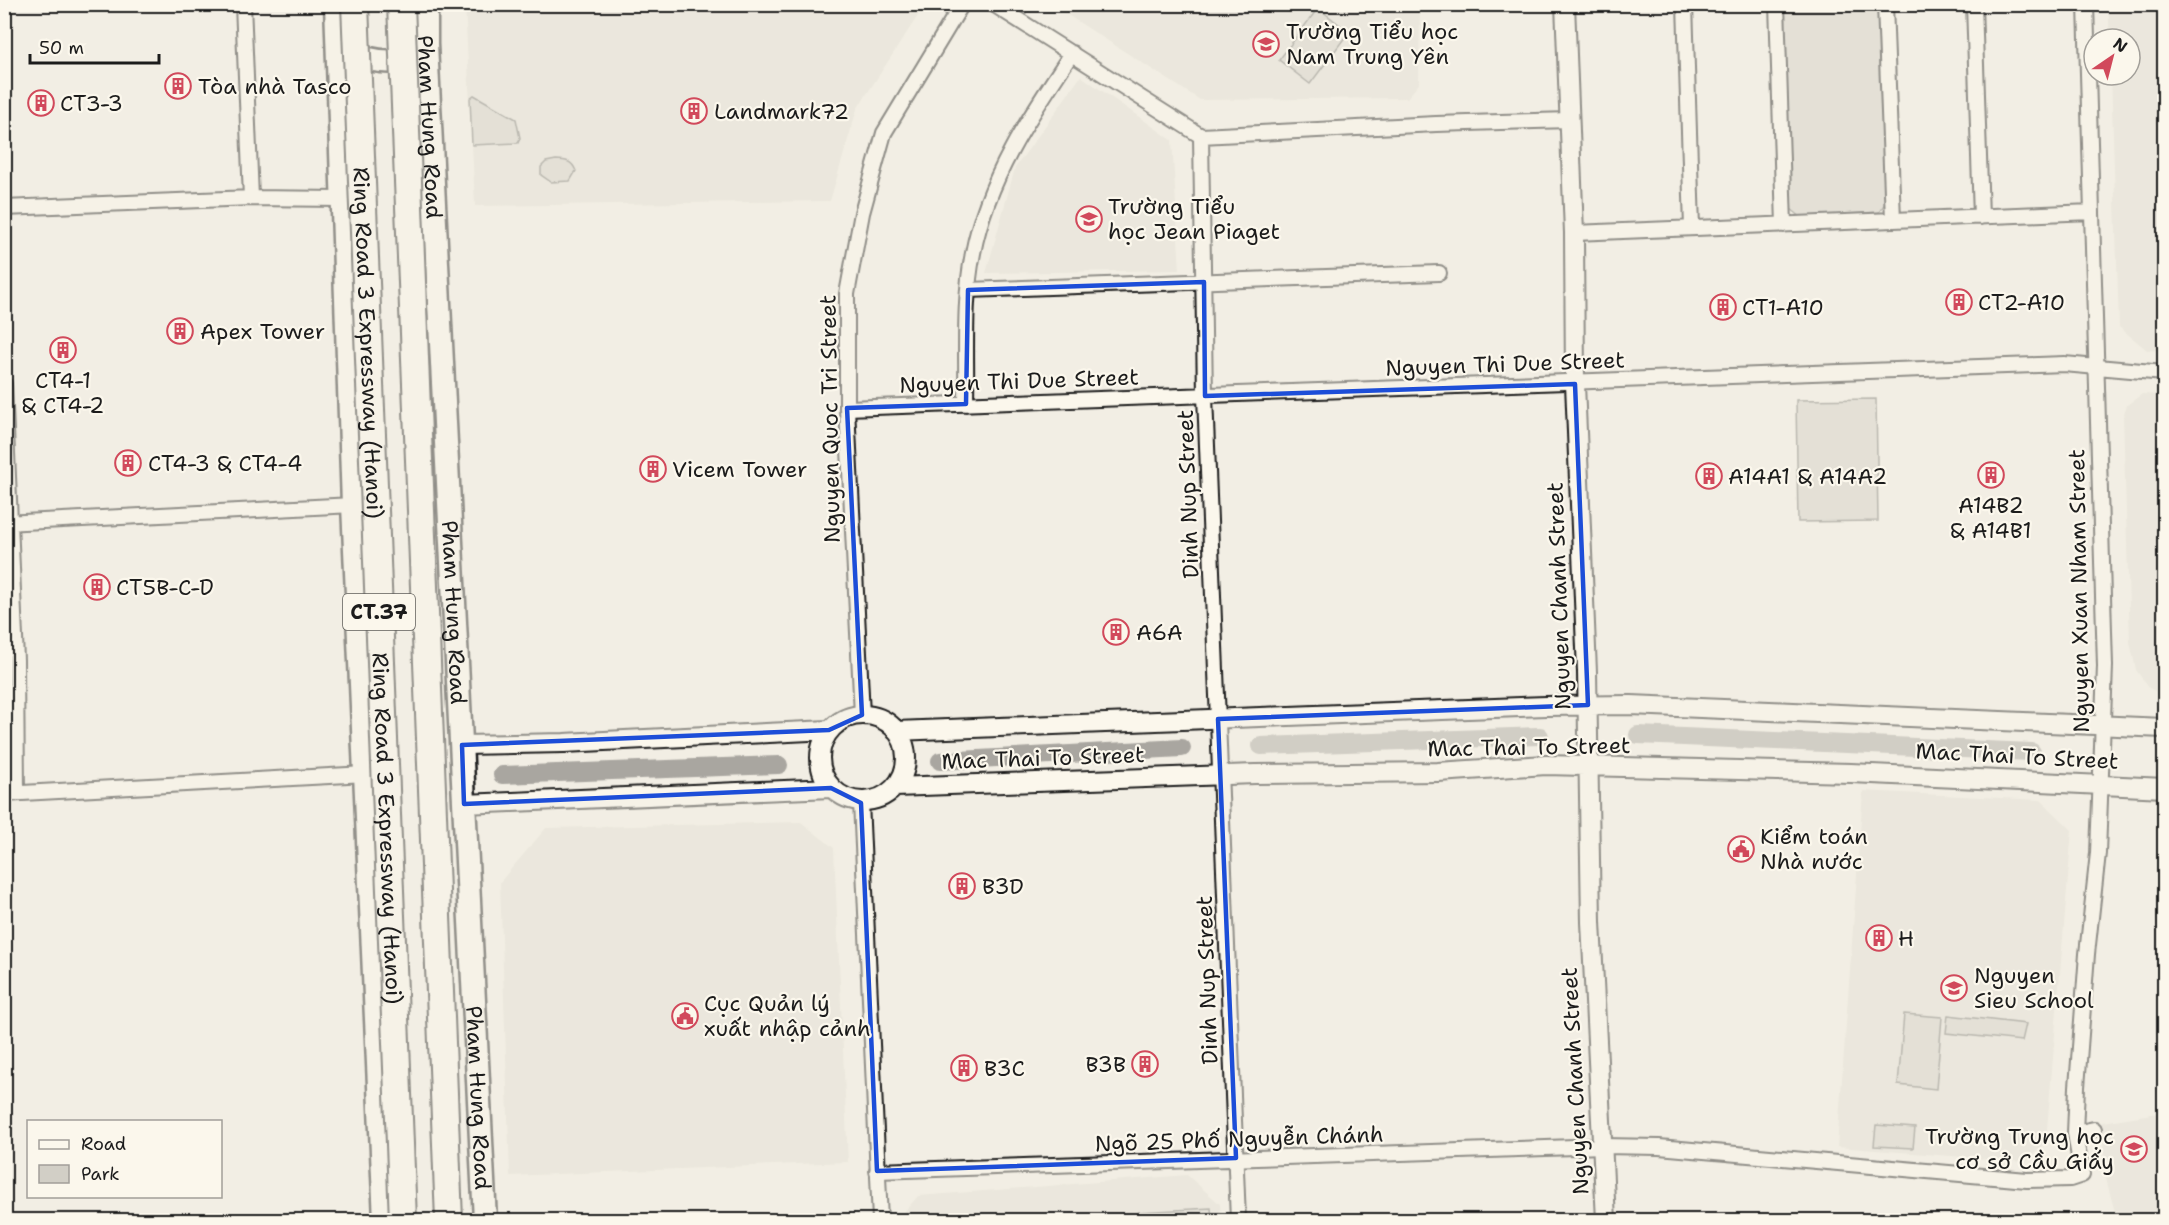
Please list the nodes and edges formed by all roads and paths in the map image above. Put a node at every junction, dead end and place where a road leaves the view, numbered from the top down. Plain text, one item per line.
1 (243, 4) edge
2 (336, 4) edge
3 (355, 4) edge
4 (401, 4) edge
5 (426, 4) edge
6 (963, 4) edge
7 (993, 4) edge
8 (1565, 4) edge
9 (1685, 4) edge
10 (1777, 4) edge
11 (1885, 4) edge
12 (1974, 4) edge
13 (2086, 4) edge
14 (426, 44) junction
15 (338, 50) junction
16 (1072, 52) junction
17 (1570, 120) junction
18 (1200, 136) junction
19 (251, 198) junction
20 (341, 199) junction
21 (4, 208) edge
22 (2092, 212) junction
23 (1981, 217) junction
24 (1893, 220) junction
25 (1784, 225) junction
26 (1692, 228) junction
27 (1574, 232) junction
28 (1438, 273) dead end
29 (1204, 282) junction
30 (968, 290) junction
31 (2096, 367) junction
32 (2164, 373) edge
33 (4, 384) edge
34 (1575, 384) junction
35 (1205, 396) junction
36 (966, 404) junction
37 (847, 408) junction
38 (353, 505) junction
39 (8, 523) edge
40 (1587, 705) junction
41 (862, 714) junction
42 (1218, 719) junction
43 (2104, 725) junction
44 (2164, 728) edge
45 (829, 730) junction
46 (896, 730) junction
47 (462, 745) junction
48 (1589, 767) junction
49 (366, 774) junction
50 (1221, 776) junction
51 (2102, 783) junction
52 (895, 787) junction
53 (831, 788) junction
54 (2164, 788) edge
55 (11, 794) edge
56 (861, 802) junction
57 (464, 804) junction
58 (2094, 1129) dead end
59 (2075, 1133) junction
60 (1603, 1146) junction
61 (1236, 1158) junction
62 (877, 1172) junction
63 (2082, 1175) joint
64 (386, 1221) edge
65 (403, 1221) edge
66 (449, 1221) edge
67 (485, 1221) edge
68 (880, 1221) edge
69 (1238, 1221) edge
70 (1605, 1221) edge

1 - 19 street
2 - 15 main road
3 - 65 highway, Ring Road 3 Expressway (Hanoi) / CT.37, bridge
4 - 66 highway, Ring Road 3 Expressway (Hanoi) / CT.37, bridge
5 - 14 main road, Pham Hung Road
6 - 37 street, Nguyen Quoc Tri Street
7 - 16 street
8 - 17 street, Nguyen Chanh Street
9 - 26 street
10 - 25 street
11 - 24 street
12 - 23 street
13 - 22 street, Nguyen Xuan Nham Street
14 - 15 main road
14 - 47 main road, Pham Hung Road
15 - 20 main road
16 - 18 street
16 - 30 street
17 - 18 street
17 - 27 street, Nguyen Chanh Street
18 - 29 street, Dinh Nup Street
19 - 20 street
19 - 21 street
20 - 38 main road
22 - 23 street
22 - 31 street, Nguyen Xuan Nham Street
23 - 24 street
24 - 25 street
25 - 26 street
26 - 27 street
27 - 34 street, Nguyen Chanh Street
28 - 29 street
29 - 30 street
29 - 35 street, Dinh Nup Street
30 - 36 street
31 - 32 street, Nguyen Thi Due Street
31 - 34 street, Nguyen Thi Due Street
31 - 43 street, Nguyen Xuan Nham Street
33 - 39 street
34 - 35 street, Nguyen Thi Due Street
34 - 40 street, Nguyen Chanh Street
35 - 36 street, Nguyen Thi Due Street
35 - 42 street, Dinh Nup Street
36 - 37 street, Nguyen Thi Due Street
37 - 41 street, Nguyen Quoc Tri Street
38 - 39 street
38 - 49 main road
39 - 55 street
40 - 42 street, Mac Thai To Street
40 - 43 street, Mac Thai To Street
40 - 48 street, Nguyen Chanh Street
41 - 45 street
41 - 46 street
42 - 46 street, Mac Thai To Street
42 - 50 street, Dinh Nup Street
43 - 44 street, Mac Thai To Street
43 - 51 street, Nguyen Xuan Nham Street
45 - 47 street
45 - 53 street
46 - 52 street
47 - 57 main road, Pham Hung Road
48 - 50 street, Mac Thai To Street
48 - 51 street, Mac Thai To Street
48 - 60 street, Nguyen Chanh Street
49 - 55 street
49 - 64 main road
50 - 52 street, Mac Thai To Street
50 - 61 street, Dinh Nup Street
51 - 54 street, Mac Thai To Street
51 - 59 street, Nguyen Xuan Nham Street
52 - 56 street
53 - 56 street
53 - 57 street
56 - 62 street
57 - 67 main road, Pham Hung Road
58 - 59 street
59 - 63 street, Nguyen Xuan Nham Street
60 - 61 street, Ngõ 25 Phố Nguyễn Chánh
60 - 63 street, Ngõ 25 Phố Nguyễn Chánh
60 - 70 street, Nguyen Chanh Street
61 - 62 street, Ngõ 25 Phố Nguyễn Chánh
61 - 69 street, Dinh Nup Street
62 - 68 street

